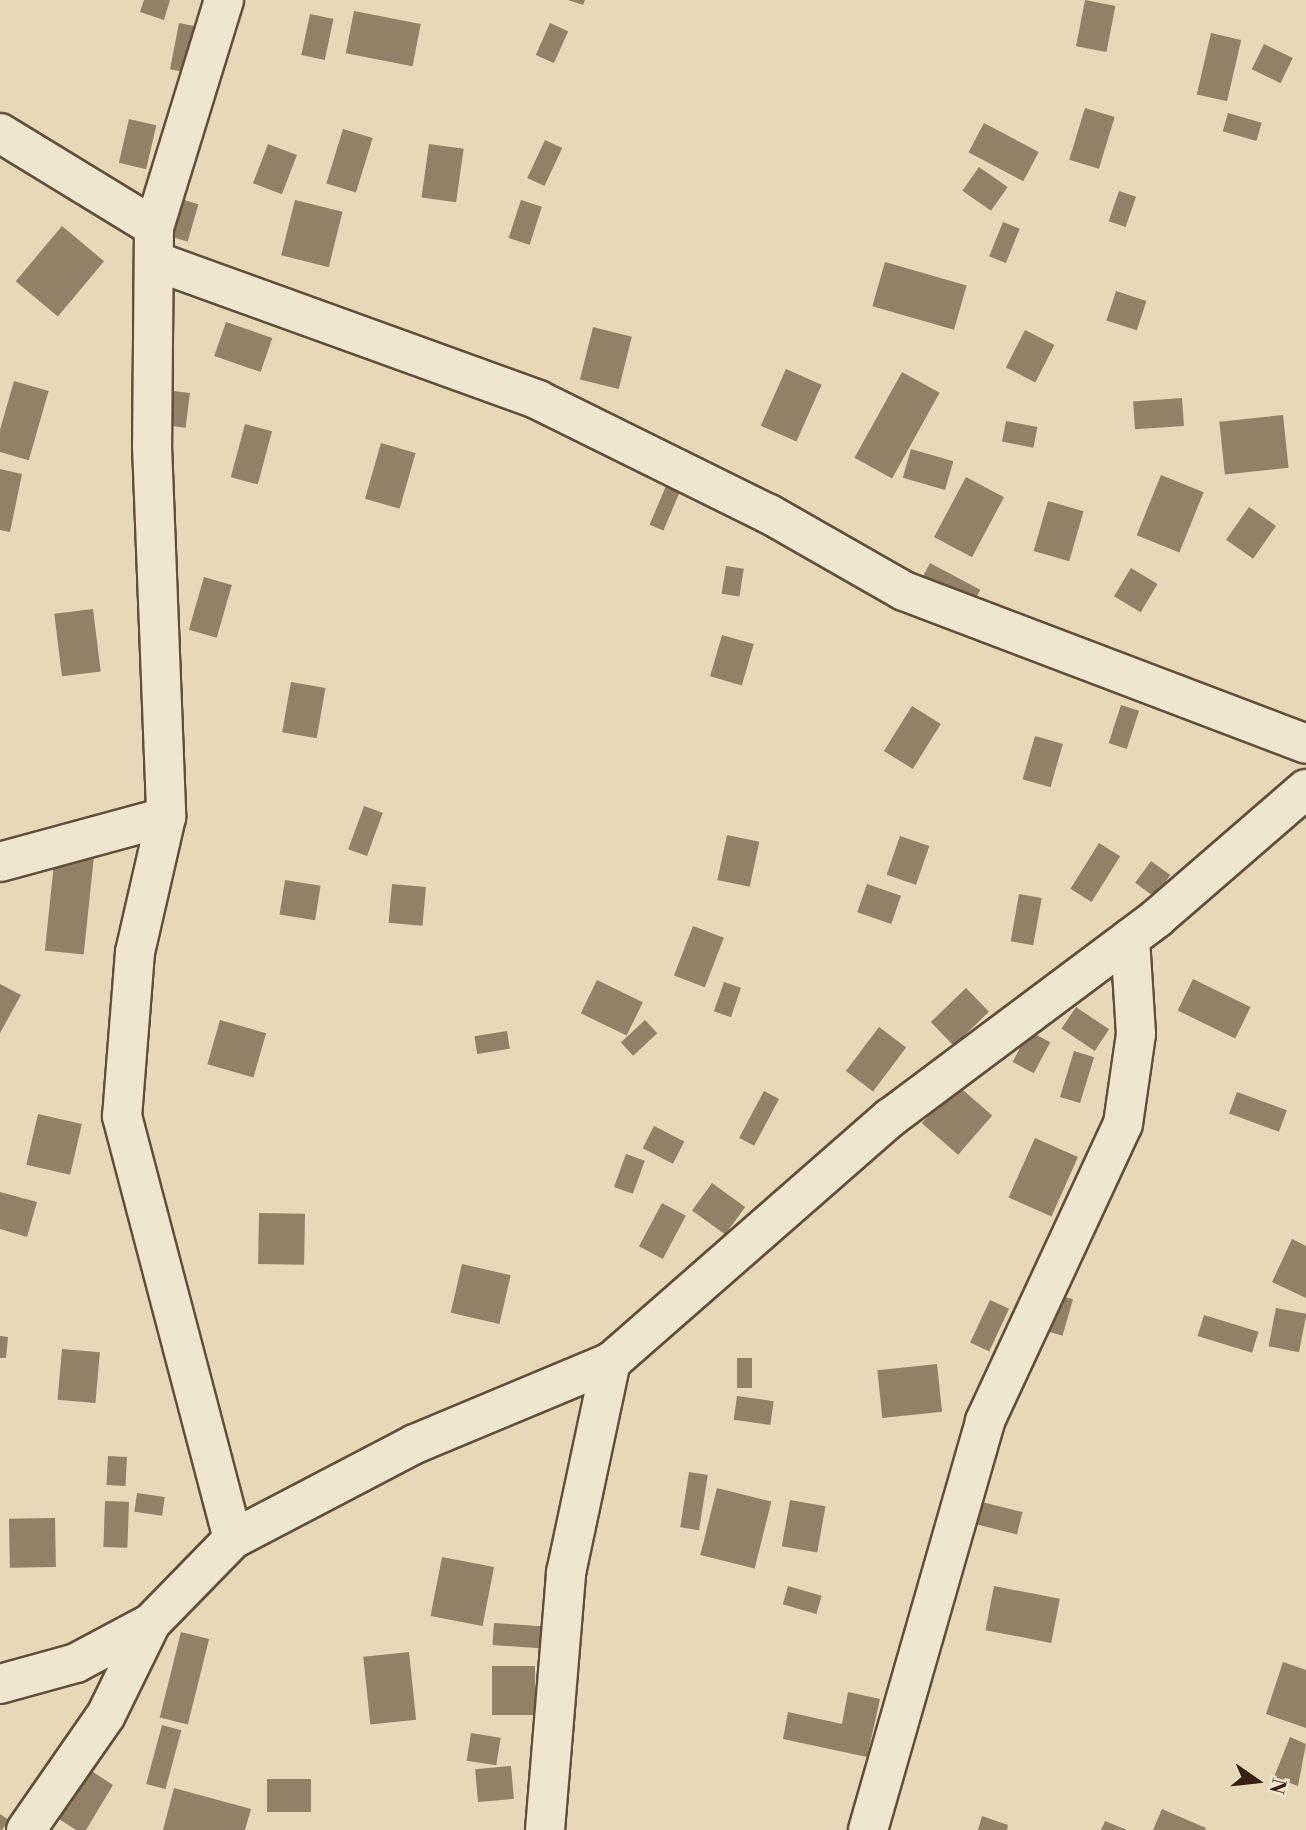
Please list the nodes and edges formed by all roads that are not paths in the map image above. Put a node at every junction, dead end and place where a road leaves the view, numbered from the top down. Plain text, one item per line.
1 (224, 0) edge
2 (0, 133) edge
3 (155, 244) junction
4 (1306, 744) edge
5 (1306, 789) edge
6 (166, 817) junction
7 (0, 862) edge
8 (1130, 938) junction
9 (611, 1362) junction
10 (233, 1539) junction
11 (151, 1623) junction
12 (0, 1684) edge
13 (26, 1830) edge
14 (545, 1830) edge
15 (868, 1830) edge

1 - 3 street
2 - 3 street
3 - 4 street
3 - 6 street
5 - 8 street
6 - 7 street
6 - 10 street
8 - 9 street
8 - 15 street
9 - 10 street
9 - 14 street
10 - 11 street
11 - 12 street
11 - 13 street

